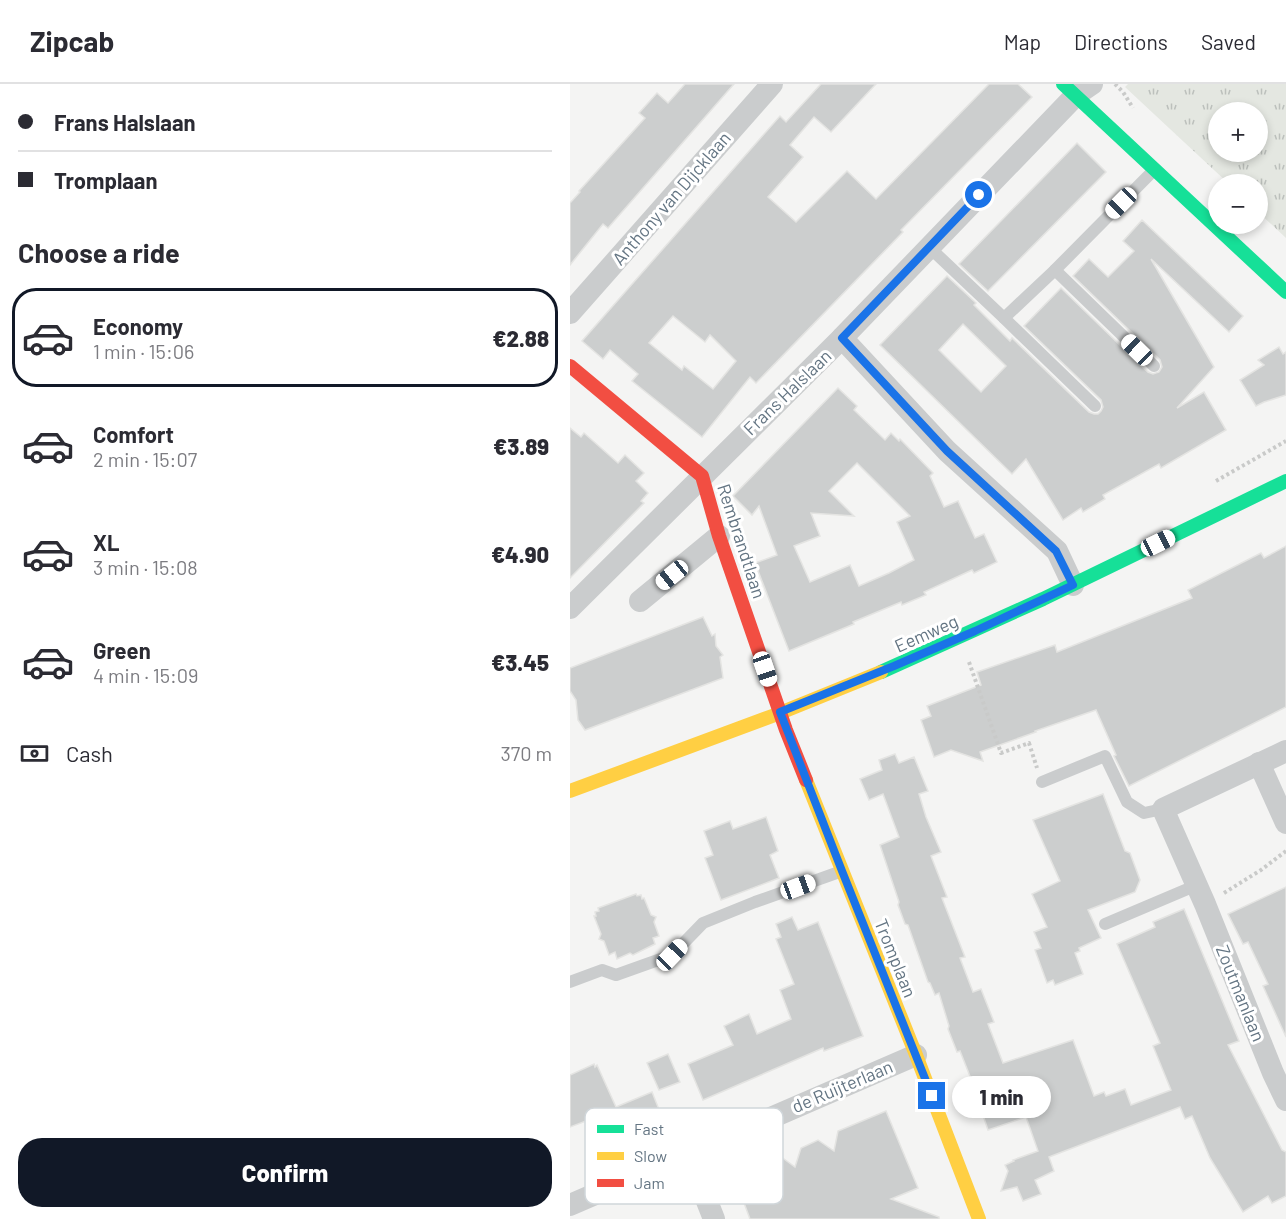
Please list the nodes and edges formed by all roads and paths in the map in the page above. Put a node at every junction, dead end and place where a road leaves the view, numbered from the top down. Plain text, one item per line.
1 (772, 84) edge
2 (1077, 88) edge
3 (1154, 170) junction
4 (930, 247) junction
5 (1054, 270) junction
6 (1286, 292) edge
7 (570, 313) edge
8 (1004, 318) junction
9 (842, 338) junction
10 (570, 366) edge
11 (1154, 366) dead end
12 (1095, 406) dead end
13 (702, 476) junction
14 (1286, 481) edge
15 (719, 536) junction
16 (1073, 585) junction
17 (640, 601) dead end
18 (570, 608) edge
19 (966, 656) dead end
20 (780, 712) junction
21 (1286, 751) edge
22 (1259, 763) junction
23 (1042, 782) joint
24 (570, 791) edge
25 (1162, 808) junction
26 (1286, 823) edge
27 (1286, 851) edge
28 (842, 871) junction
29 (1201, 894) junction
30 (1105, 924) dead end
31 (570, 982) edge
32 (916, 1055) junction
33 (1280, 1071) edge
34 (1286, 1100) edge
35 (783, 1112) edge
36 (585, 1198) edge
37 (570, 1204) edge
38 (708, 1204) edge
39 (714, 1219) edge
40 (979, 1219) edge

1 - 7 street, Anthony van Dijcklaan
2 - 3 main road
2 - 4 street, Frans Halslaan
3 - 5 lane
3 - 6 main road
4 - 8 lane
4 - 9 street, Frans Halslaan
5 - 8 lane
5 - 11 lane
8 - 12 lane
9 - 13 street, Frans Halslaan
9 - 16 street
10 - 13 main road, Rembrandtlaan
13 - 15 main road, Rembrandtlaan
13 - 18 street, Frans Halslaan
14 - 16 main road, Eemweg
15 - 17 street
15 - 20 main road, Rembrandtlaan
16 - 20 main road, Eemweg
19 - 23 path
20 - 24 main road, Eemweg
20 - 28 main road, Tromplaan
21 - 22 street
22 - 25 street
22 - 26 street
23 - 25 lane
25 - 29 street, Zoutmanlaan
27 - 29 path
28 - 31 lane
28 - 32 main road, Tromplaan
29 - 30 lane
29 - 33 street, Zoutmanlaan
32 - 35 street, de Ruijterlaan
32 - 40 main road, Tromplaan
33 - 34 street, Zoutmanlaan
36 - 37 street, de Ruijterlaan
38 - 39 street

